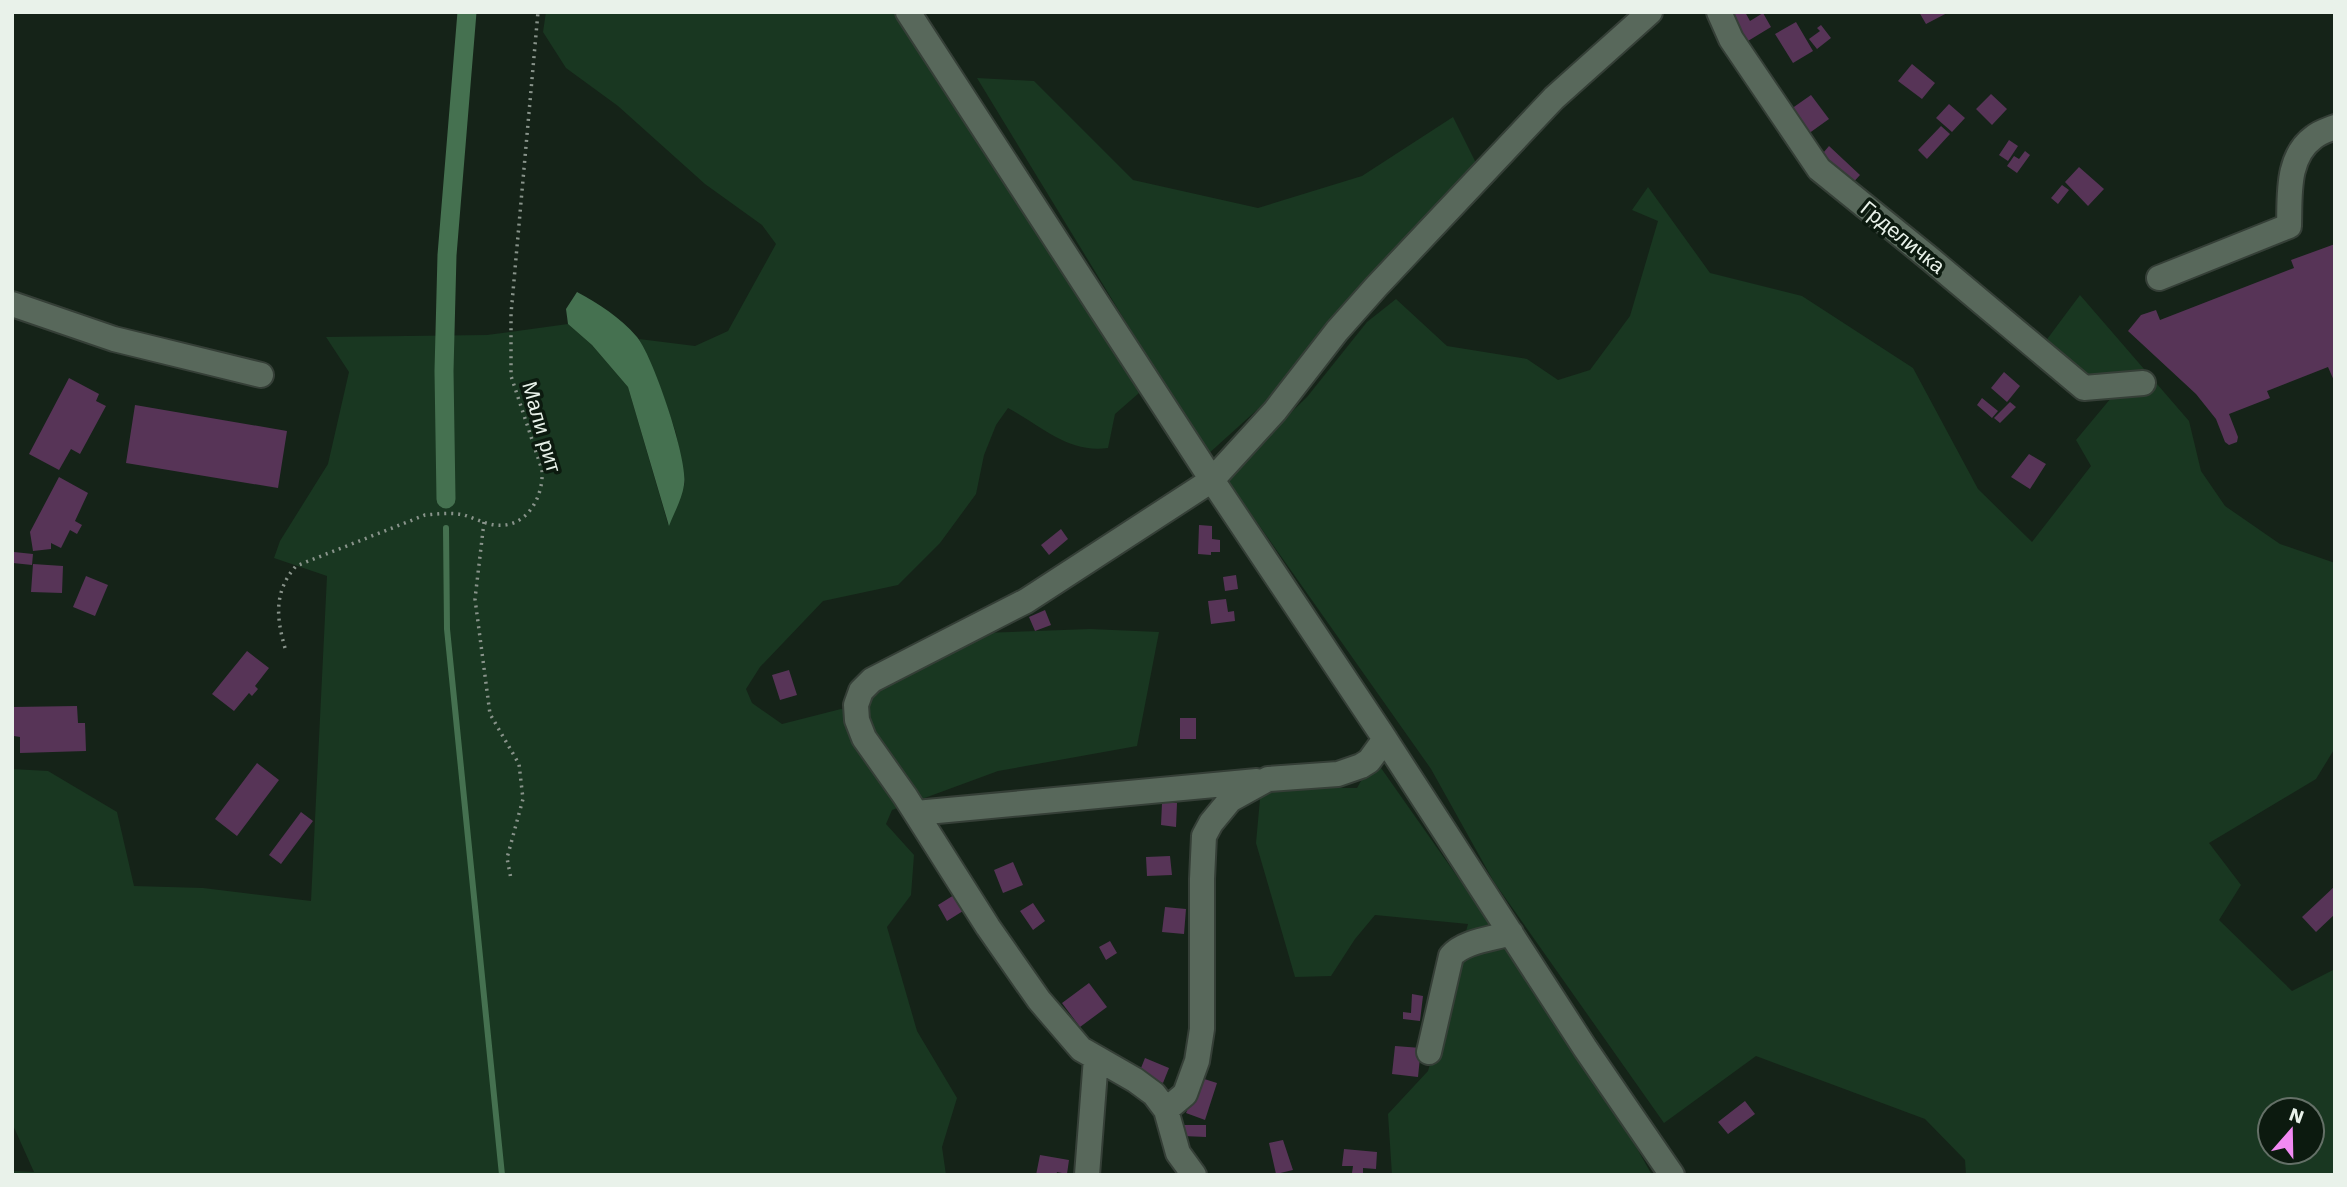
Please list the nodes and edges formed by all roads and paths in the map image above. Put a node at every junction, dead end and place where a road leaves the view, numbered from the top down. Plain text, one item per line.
1 (538, 12) edge
2 (908, 12) edge
3 (1650, 12) edge
4 (1719, 12) edge
5 (2335, 127) edge
6 (2159, 278) dead end
7 (12, 304) edge
8 (261, 375) dead end
9 (2143, 383) dead end
10 (1212, 480) junction
11 (484, 522) junction
12 (285, 648) dead end
13 (1385, 739) junction
14 (1268, 779) junction
15 (916, 813) junction
16 (511, 879) dead end
17 (1511, 933) junction
18 (1429, 1052) dead end
19 (1096, 1058) junction
20 (1166, 1110) junction
21 (1087, 1175) edge
22 (1194, 1175) edge
23 (1672, 1175) edge

1 - 11 path, Мали рит
2 - 10 lane
3 - 10 lane
4 - 9 lane, Грделичка
5 - 6 lane
7 - 8 lane
10 - 13 lane
10 - 15 lane
11 - 12 path, Мали рит
11 - 16 path
13 - 14 lane
13 - 17 lane
14 - 15 lane
14 - 20 lane
15 - 19 lane
17 - 18 lane
17 - 23 lane
19 - 20 lane
19 - 21 lane
20 - 22 lane

